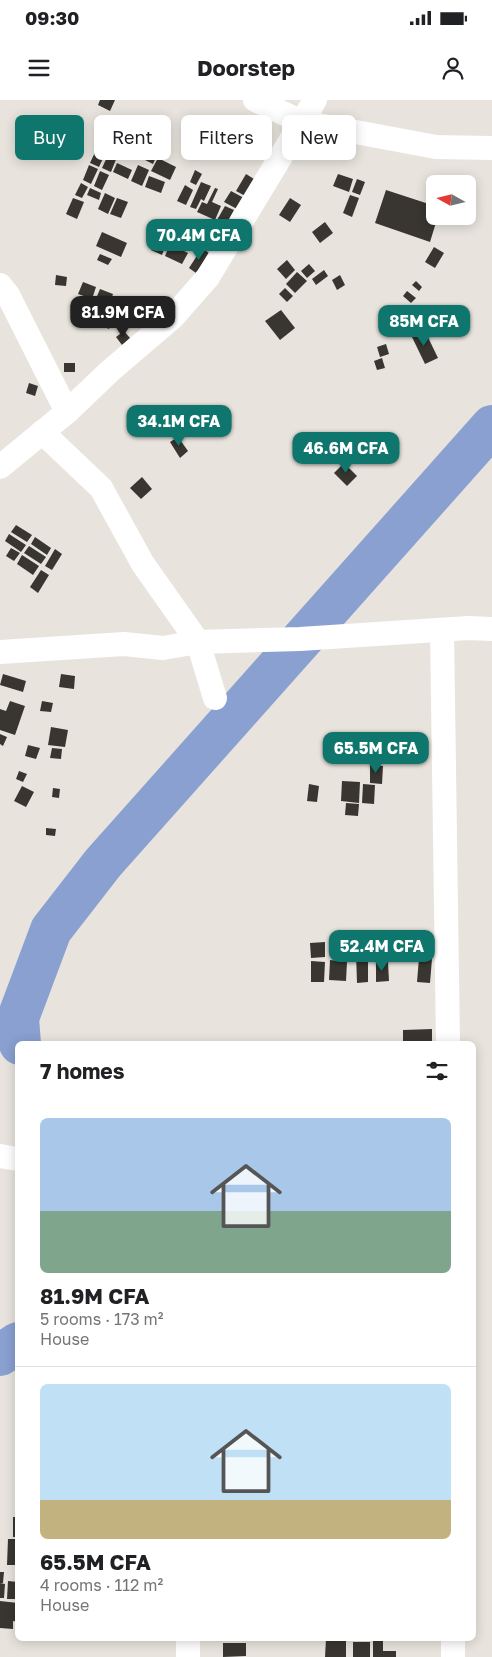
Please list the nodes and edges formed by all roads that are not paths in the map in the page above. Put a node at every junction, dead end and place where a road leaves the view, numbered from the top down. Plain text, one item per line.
1 (255, 100) edge
2 (315, 100) edge
3 (287, 115) edge
4 (306, 115) edge
5 (356, 132) edge
6 (492, 148) edge
7 (282, 155) edge
8 (0, 285) edge
9 (67, 412) junction
10 (42, 432) junction
11 (0, 467) edge
12 (492, 629) edge
13 (442, 630) junction
14 (198, 642) junction
15 (0, 652) edge
16 (215, 698) dead end
17 (448, 1041) edge
18 (0, 1156) edge
19 (15, 1158) edge
20 (188, 1641) edge
21 (453, 1641) edge
22 (188, 1657) edge
23 (453, 1657) edge

1 - 3 street
2 - 4 street
5 - 6 street
7 - 9 street
8 - 9 street
9 - 10 street
10 - 11 street
10 - 14 street
12 - 13 street
13 - 14 street
13 - 17 street
14 - 15 street
14 - 16 street
18 - 19 street
20 - 22 street
21 - 23 street

